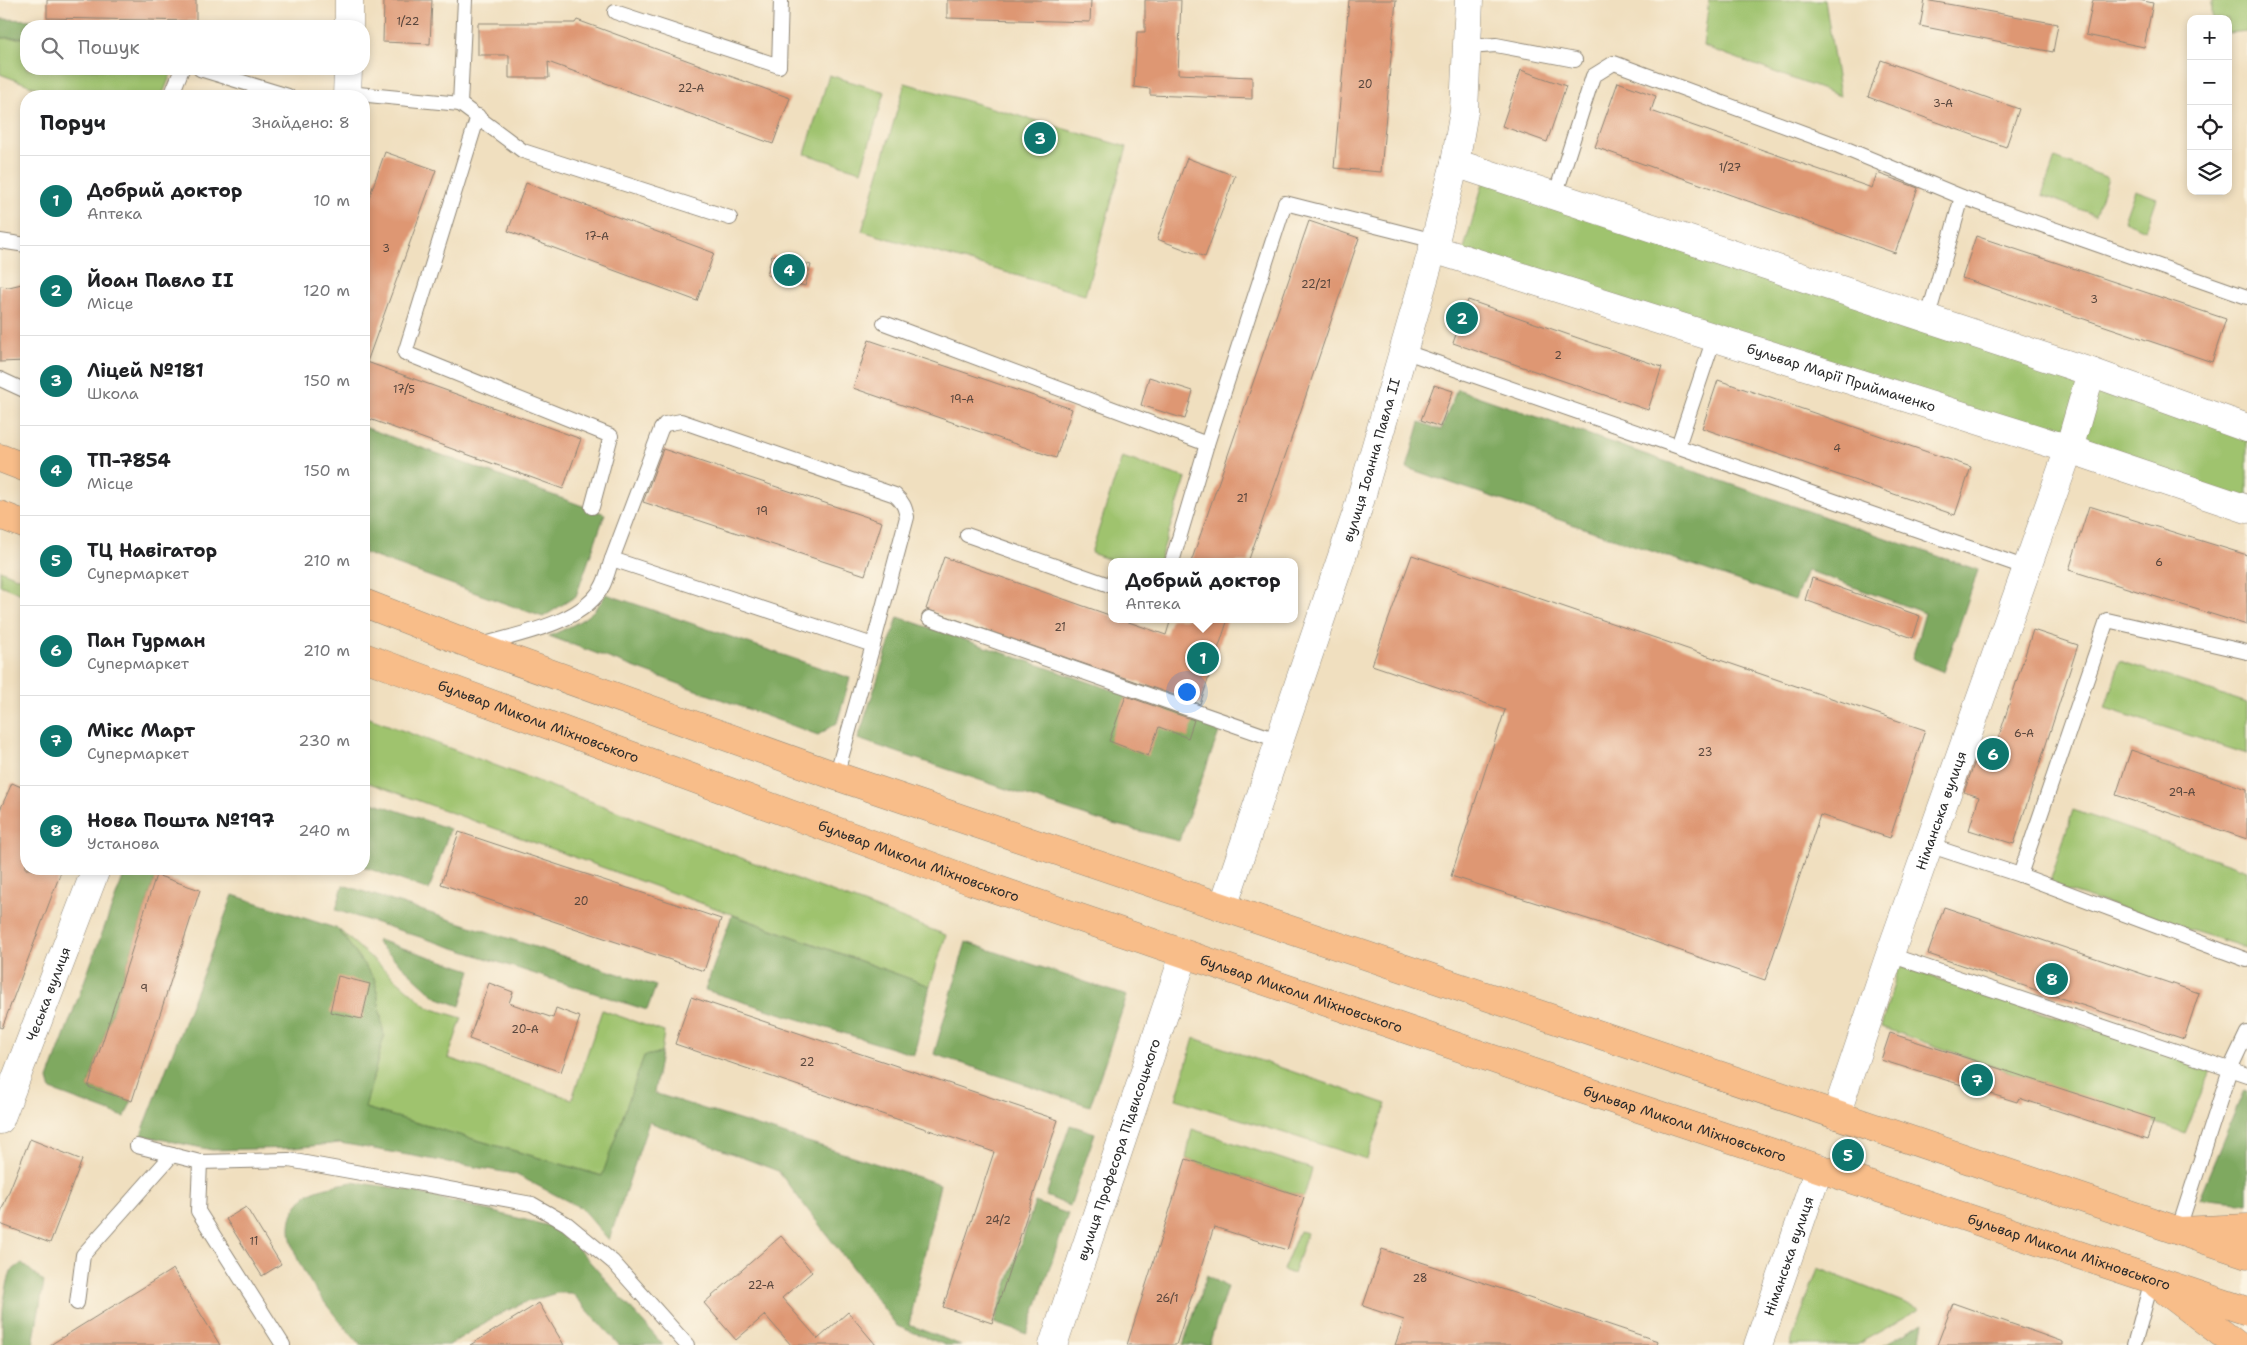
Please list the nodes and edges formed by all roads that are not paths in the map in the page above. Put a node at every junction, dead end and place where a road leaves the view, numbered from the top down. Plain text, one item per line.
1 (349, 0) edge
2 (465, 0) edge
3 (782, 0) edge
4 (1469, 0) edge
5 (615, 12) dead end
6 (349, 20) edge
7 (1468, 47) junction
8 (1575, 60) dead end
9 (180, 75) edge
10 (220, 75) edge
11 (348, 86) edge
12 (173, 90) edge
13 (268, 90) edge
14 (460, 104) junction
15 (478, 116) junction
16 (1455, 163) junction
17 (1555, 196) junction
18 (1962, 197) junction
19 (730, 218) dead end
20 (0, 241) edge
21 (20, 244) edge
22 (1434, 245) junction
23 (2247, 298) edge
24 (1928, 320) junction
25 (884, 323) dead end
26 (1714, 338) junction
27 (1403, 351) junction
28 (2091, 372) junction
29 (0, 379) edge
30 (20, 388) edge
31 (2247, 426) edge
32 (1207, 444) junction
33 (1678, 446) junction
34 (2069, 449) junction
35 (0, 458) edge
36 (20, 466) edge
37 (592, 507) dead end
38 (2247, 509) edge
39 (0, 514) edge
40 (20, 522) edge
41 (967, 535) dead end
42 (1173, 558) edge
43 (612, 559) junction
44 (2026, 568) junction
45 (1108, 585) edge
46 (370, 605) edge
47 (929, 618) dead end
48 (873, 645) junction
49 (477, 646) junction
50 (2247, 652) edge
51 (370, 659) edge
52 (1280, 741) junction
53 (836, 776) junction
54 (1928, 845) junction
55 (94, 875) edge
56 (2020, 875) junction
57 (1223, 907) junction
58 (1184, 955) junction
59 (1889, 957) junction
60 (2247, 960) edge
61 (2247, 1033) edge
62 (2230, 1069) junction
63 (2247, 1075) edge
64 (1836, 1116) junction
65 (0, 1120) edge
66 (137, 1146) dead end
67 (172, 1155) junction
68 (200, 1162) junction
69 (1818, 1168) junction
70 (2247, 1228) edge
71 (2178, 1231) junction
72 (2247, 1254) edge
73 (2152, 1280) junction
74 (77, 1303) dead end
75 (2247, 1311) edge
76 (283, 1345) edge
77 (687, 1345) edge
78 (1054, 1345) edge
79 (1758, 1345) edge
80 (2134, 1345) edge
81 (2237, 1345) edge

1 - 6 street
2 - 14 lane
3 - 5 lane
4 - 7 street, вулиця Іоанна Павла II
7 - 8 lane
7 - 16 street, вулиця Іоанна Павла II
9 - 12 lane
10 - 13 lane
11 - 14 lane
14 - 15 lane
15 - 19 lane
15 - 37 lane
16 - 17 street
16 - 22 street, вулиця Іоанна Павла II
17 - 18 lane
17 - 24 street
18 - 23 lane
18 - 24 lane
20 - 21 lane
22 - 26 street, бульвар Марії Приймаченко
22 - 27 street, вулиця Іоанна Павла II
22 - 32 lane
24 - 28 street
25 - 32 lane
26 - 33 lane
26 - 34 street, бульвар Марії Приймаченко
27 - 33 lane
27 - 52 street, вулиця Іоанна Павла II
28 - 31 street
28 - 34 street, Німанська вулиця
29 - 30 lane
32 - 42 lane
33 - 44 lane
34 - 38 street, бульвар Марії Приймаченко
34 - 44 street, Німанська вулиця
35 - 36 main road
39 - 40 main road
41 - 45 lane
43 - 48 lane
43 - 48 lane
43 - 49 lane
44 - 54 street, Німанська вулиця
46 - 49 main road
47 - 52 lane
48 - 53 lane
49 - 53 main road
50 - 56 lane
51 - 58 main road, бульвар Миколи Міхновського
52 - 57 street, вулиця Іоанна Павла II
53 - 57 main road
54 - 56 lane
54 - 59 street, Німанська вулиця
55 - 65 street, Чеська вулиця
56 - 60 lane
57 - 64 main road
58 - 69 main road, бульвар Миколи Міхновського
58 - 78 street, вулиця Професора Підвисоцького
59 - 62 lane
59 - 64 street, Німанська вулиця
61 - 62 lane
62 - 63 lane
62 - 71 lane
64 - 71 main road
66 - 67 lane
67 - 68 lane
67 - 74 lane
68 - 76 lane
68 - 77 lane
69 - 73 main road, бульвар Миколи Міхновського
69 - 79 street, Німанська вулиця
70 - 71 main road
71 - 72 main road
73 - 75 main road, бульвар Миколи Міхновського
73 - 80 lane
73 - 81 main road

